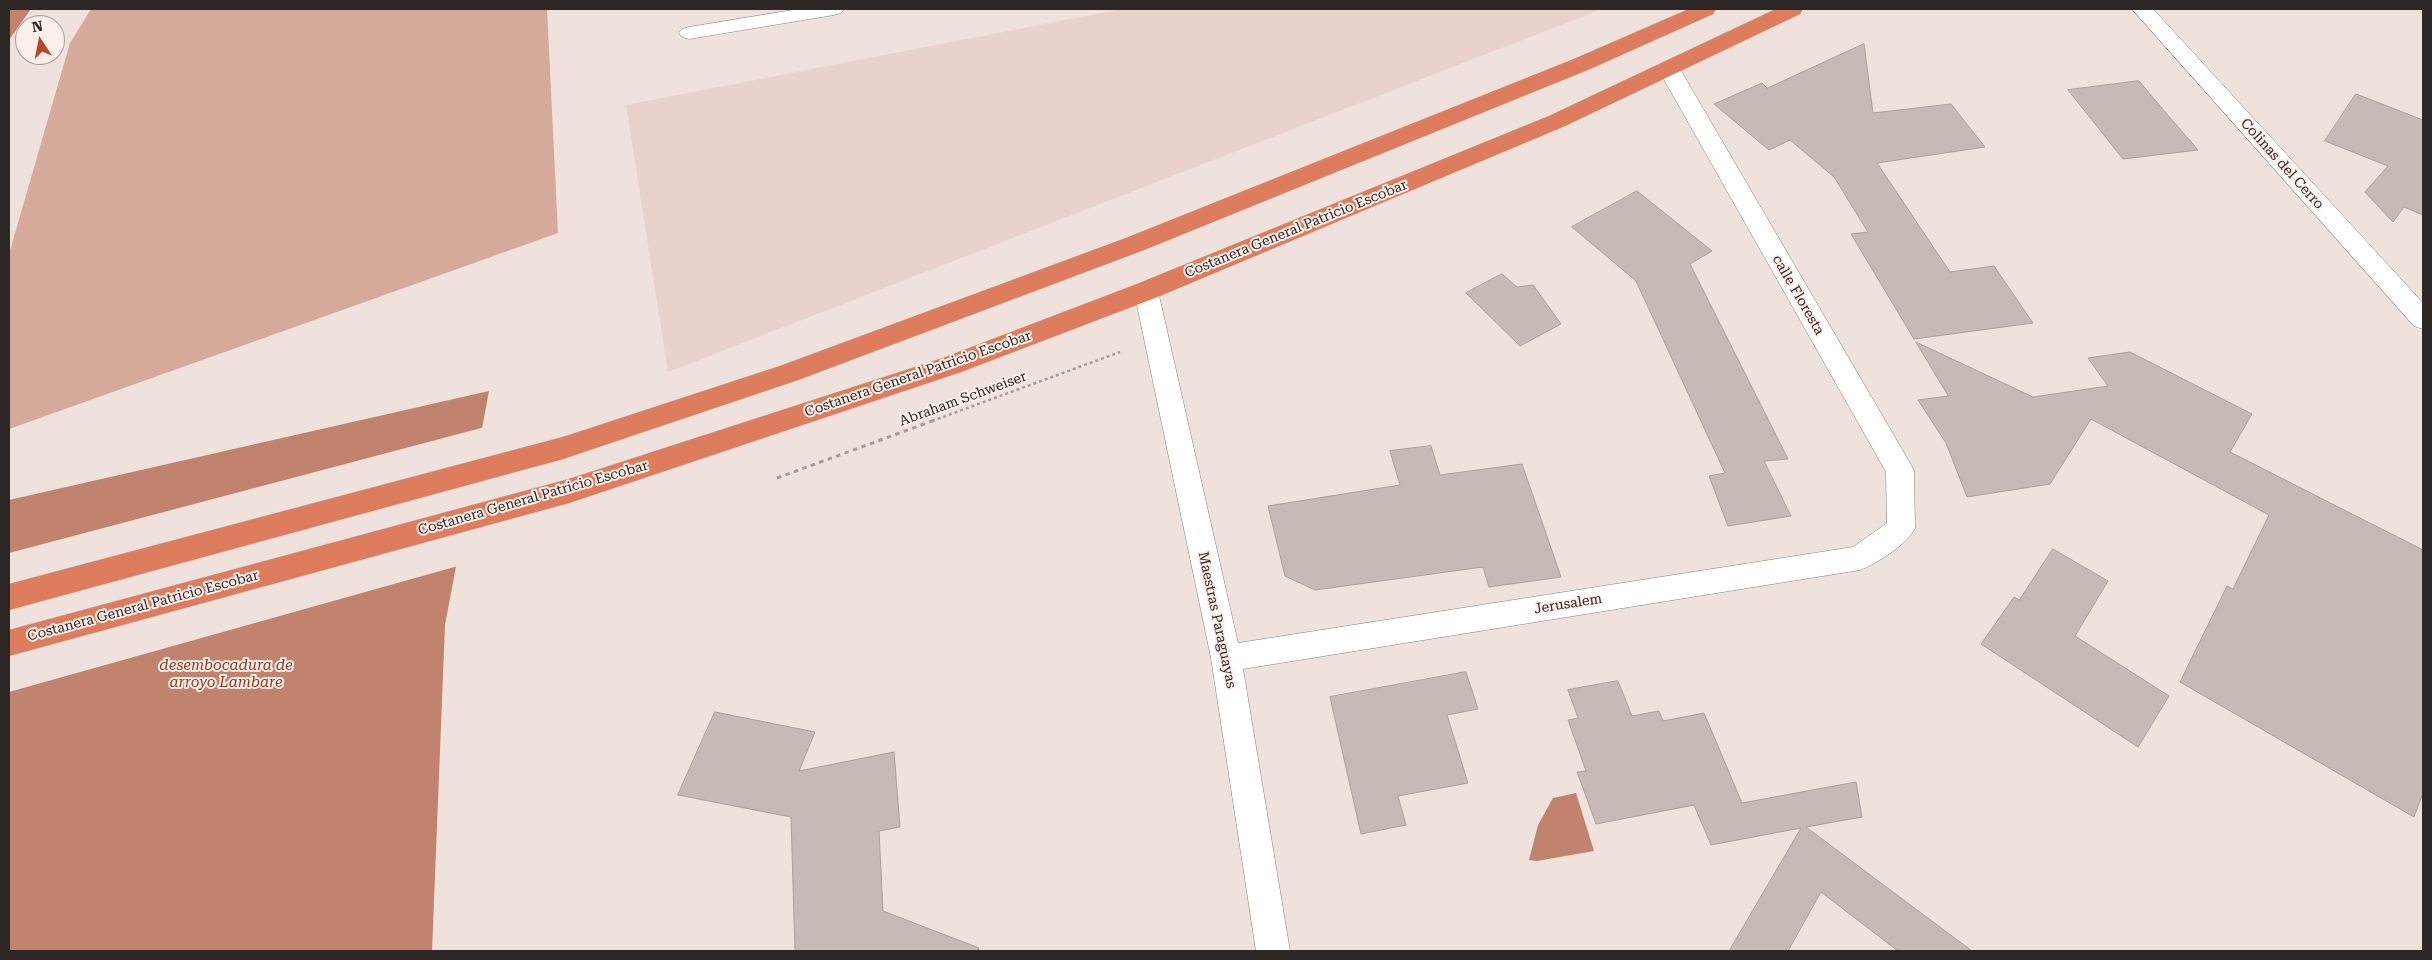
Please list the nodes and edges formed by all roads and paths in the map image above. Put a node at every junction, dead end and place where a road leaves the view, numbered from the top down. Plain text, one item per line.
1 (834, 9) edge
2 (1706, 9) edge
3 (1793, 9) edge
4 (2142, 9) edge
5 (689, 33) dead end
6 (1669, 69) junction
7 (1146, 291) junction
8 (2423, 319) edge
9 (1156, 339) junction
10 (777, 478) dead end
11 (1901, 528) joint
12 (9, 597) edge
13 (9, 643) edge
14 (1226, 658) junction
15 (1273, 951) edge

1 - 5 lane
2 - 12 highway
3 - 6 highway, Costanera General Patricio Escobar
4 - 8 street, Colinas del Cerro
6 - 7 highway, Costanera General Patricio Escobar
6 - 11 street, calle Floresta
7 - 9 street, Maestras Paraguayas
7 - 13 highway, Costanera General Patricio Escobar
9 - 10 path, Abraham Schweiser
9 - 14 street, Maestras Paraguayas
11 - 14 street, Jerusalem
14 - 15 street, Maestras Paraguayas

